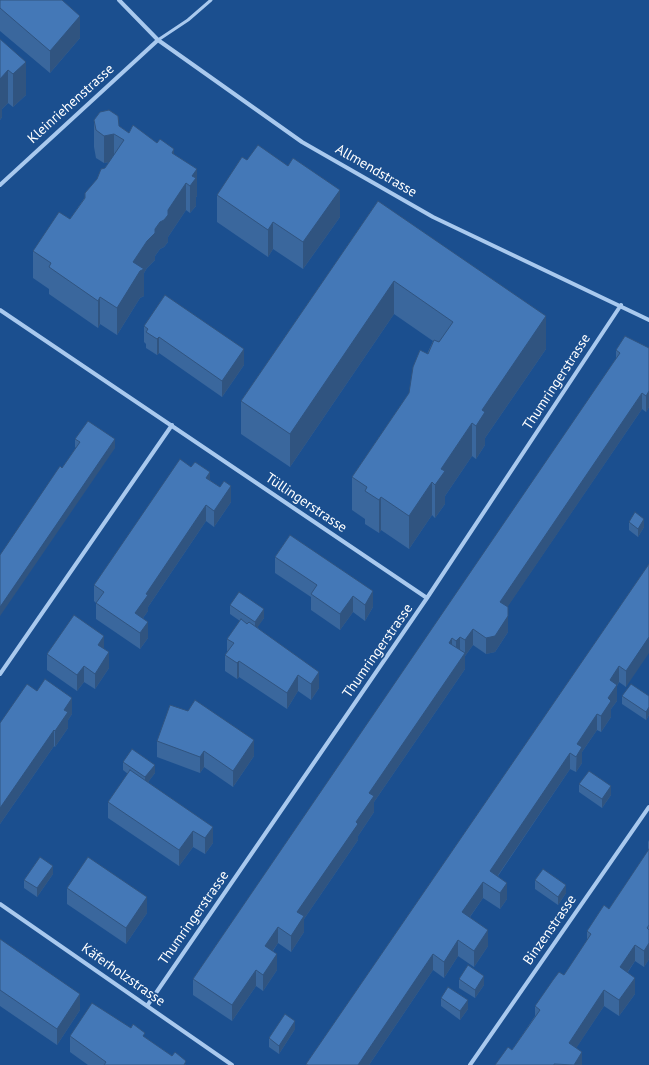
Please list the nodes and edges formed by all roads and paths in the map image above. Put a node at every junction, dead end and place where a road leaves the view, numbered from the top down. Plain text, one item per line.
1 (119, 0) edge
2 (211, 0) edge
3 (158, 40) junction
4 (0, 185) edge
5 (621, 305) junction
6 (0, 310) edge
7 (649, 320) edge
8 (172, 425) junction
9 (427, 598) junction
10 (0, 674) edge
11 (649, 807) edge
12 (0, 904) edge
13 (147, 1006) junction
14 (232, 1065) edge
15 (470, 1065) edge

1 - 3 street, Allmendstrasse
2 - 3 lane
3 - 4 street, Kleinriehenstrasse
3 - 5 street, Allmendstrasse
5 - 7 street, Allmendstrasse
5 - 9 street, Thumringerstrasse
6 - 8 street, Tüllingerstrasse
8 - 9 street, Tüllingerstrasse
8 - 10 street
9 - 13 street, Thumringerstrasse
11 - 15 street, Binzenstrasse
12 - 13 street, Käferholzstrasse
13 - 14 street, Käferholzstrasse

